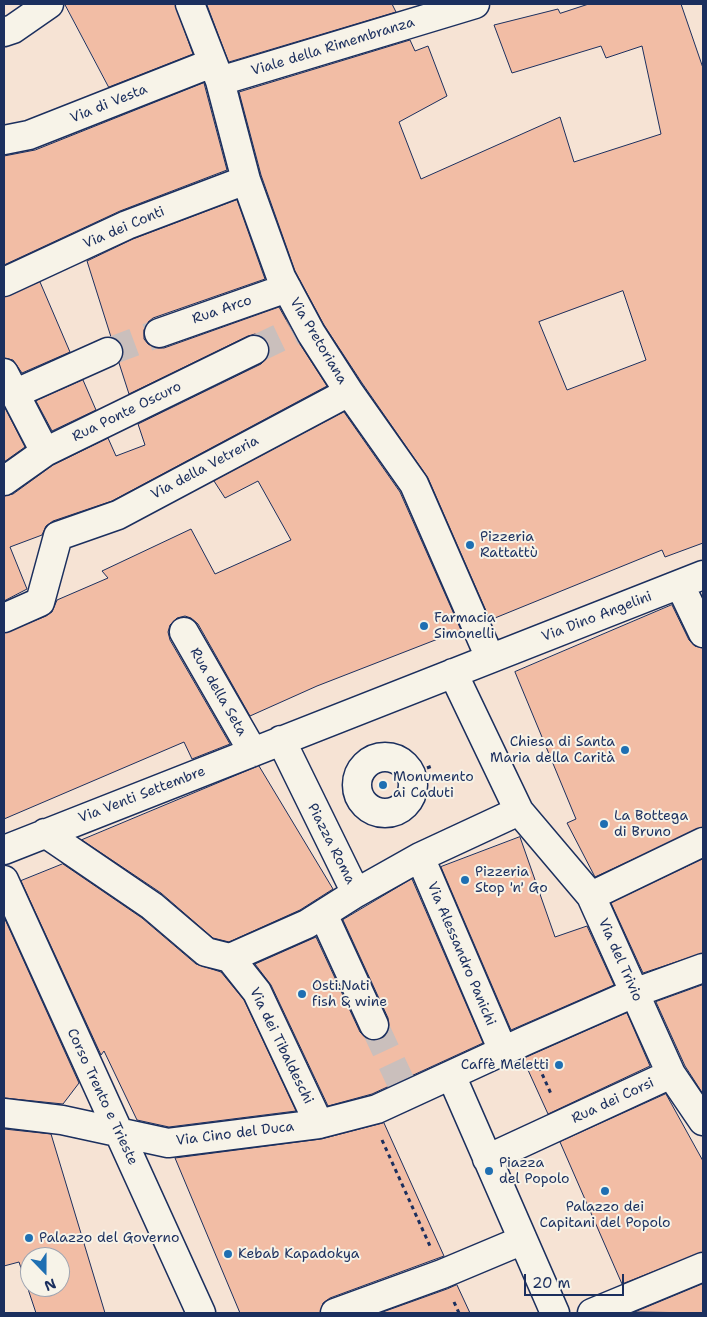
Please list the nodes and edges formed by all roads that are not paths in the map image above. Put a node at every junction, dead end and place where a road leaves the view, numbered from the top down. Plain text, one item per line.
1 (50, 4) edge
2 (190, 4) edge
3 (475, 4) edge
4 (4, 32) edge
5 (216, 72) junction
6 (4, 140) edge
7 (246, 180) junction
8 (4, 282) edge
9 (287, 288) junction
10 (159, 333) tunnel mouth
11 (254, 350) tunnel mouth
12 (108, 352) tunnel mouth
13 (9, 383) edge
14 (349, 392) junction
15 (45, 452) junction
16 (4, 481) edge
17 (692, 580) edge
18 (4, 618) edge
19 (184, 632) dead end
20 (703, 633) edge
21 (490, 658) junction
22 (453, 672) junction
23 (281, 740) junction
24 (253, 752) junction
25 (519, 811) junction
26 (397, 820) joint
27 (45, 833) junction
28 (703, 842) edge
29 (4, 850) edge
30 (420, 857) junction
31 (4, 880) edge
32 (356, 893) junction
33 (592, 896) junction
34 (323, 914) junction
35 (230, 958) junction
36 (703, 968) edge
37 (634, 993) junction
38 (374, 1025) tunnel mouth
39 (516, 1045) junction
40 (671, 1074) junction
41 (451, 1075) junction
42 (4, 1113) edge
43 (702, 1114) edge
44 (319, 1124) junction
45 (118, 1132) junction
46 (487, 1159) junction
47 (523, 1240) junction
48 (703, 1267) edge
49 (201, 1313) edge
50 (335, 1313) edge
51 (555, 1313) edge
52 (592, 1313) edge

1 - 4 street
2 - 5 street, Via Pretoriana
3 - 5 street, Viale della Rimembranza
5 - 6 street, Via di Vesta
5 - 7 street, Via Pretoriana
7 - 8 street, Via dei Conti
7 - 9 street, Via Pretoriana
9 - 10 street, Rua Arco
9 - 14 street, Via Pretoriana
11 - 15 street, Rua Ponte Oscuro
12 - 13 street
13 - 15 street
14 - 18 street, Via della Vetreria
14 - 21 street, Via Pretoriana
15 - 16 street, Rua Ponte Oscuro
17 - 20 street
17 - 21 street, Via Dino Angelini
19 - 24 street, Rua della Seta
21 - 22 street
22 - 23 street
22 - 25 street
23 - 24 street, Via Venti Settembre
23 - 32 street, Piazza Roma
24 - 27 street, Via Venti Settembre
25 - 30 street, Piazza Roma
25 - 33 street, Via del Trivio
26 - 26 street
27 - 29 street, Via Venti Settembre
27 - 35 street
28 - 33 street
30 - 32 street, Piazza Roma
30 - 39 street, Via Alessandro Panichi
31 - 45 street, Corso Trento e Trieste
32 - 34 street
33 - 37 street, Via del Trivio
34 - 35 street
34 - 38 street
35 - 44 street, Via dei Tibaldeschi
36 - 37 street
37 - 39 street
37 - 40 street, Via del Trivio
39 - 41 street
40 - 43 street, Via del Trivio
40 - 46 street, Rua dei Corsi
41 - 44 street, Via Cino del Duca
41 - 46 street
42 - 45 street, Via Cino del Duca
44 - 45 street, Via Cino del Duca
45 - 49 street, Corso Trento e Trieste
46 - 47 street
47 - 50 street
47 - 51 street
48 - 52 street

